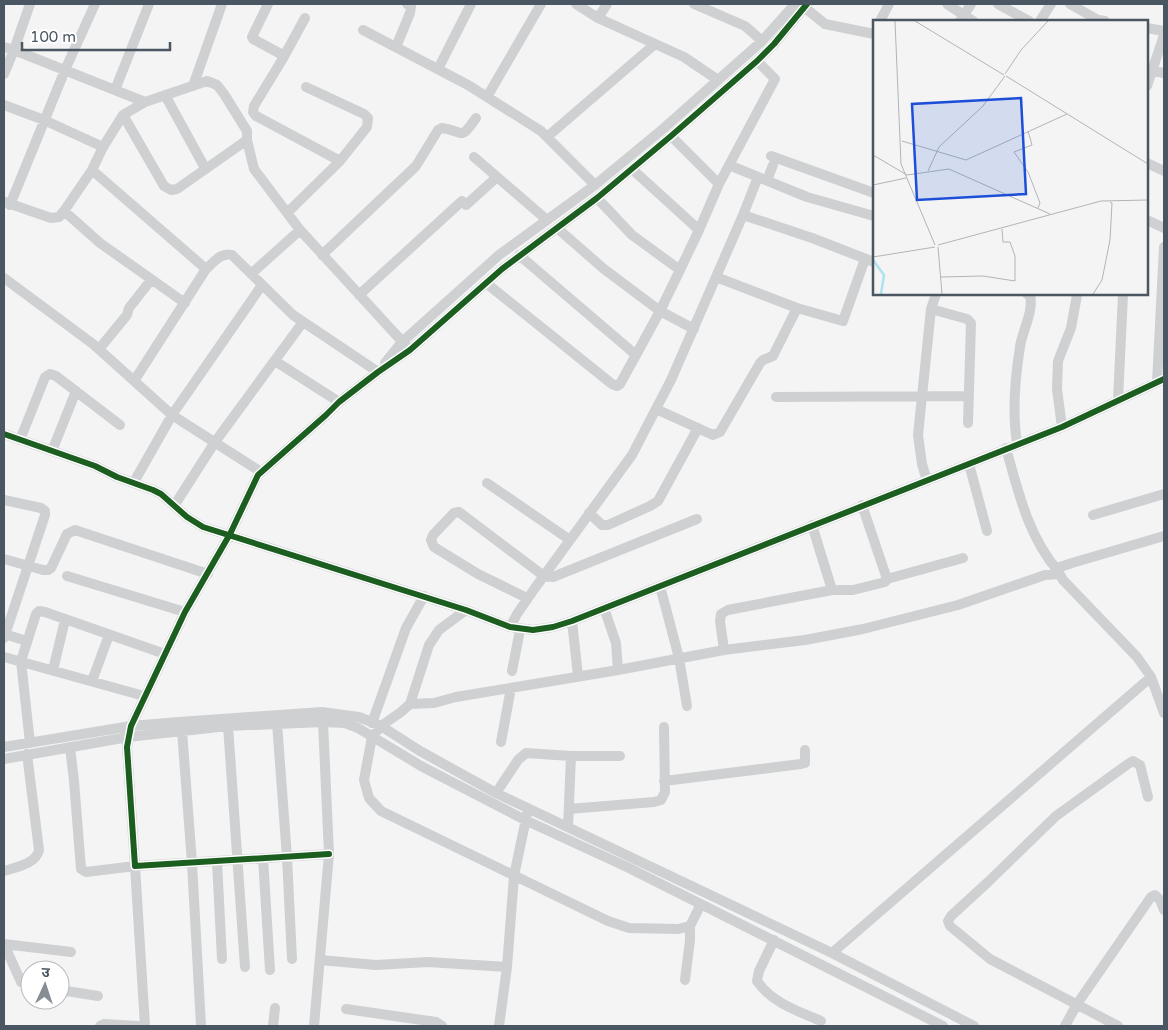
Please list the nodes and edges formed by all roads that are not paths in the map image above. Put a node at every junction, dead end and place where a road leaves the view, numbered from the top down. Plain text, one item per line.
1 (30, 4) edge
2 (95, 4) edge
3 (149, 4) edge
4 (222, 4) edge
5 (268, 4) edge
6 (408, 4) edge
7 (471, 4) edge
8 (541, 4) edge
9 (576, 4) edge
10 (607, 4) edge
11 (694, 4) edge
12 (889, 4) edge
13 (947, 4) edge
14 (971, 4) edge
15 (998, 4) edge
16 (1051, 4) edge
17 (1070, 4) edge
18 (802, 5) edge
19 (719, 9) edge
20 (304, 18) dead end
21 (598, 18) junction
22 (962, 18) edge
23 (881, 20) edge
24 (1027, 20) edge
25 (1041, 20) edge
26 (1098, 20) edge
27 (1148, 28) edge
28 (363, 30) dead end
29 (873, 33) edge
30 (1164, 33) edge
31 (762, 41) junction
32 (655, 44) junction
33 (396, 47) junction
34 (9, 48) edge
35 (282, 60) junction
36 (757, 60) junction
37 (65, 70) junction
38 (438, 70) junction
39 (1149, 70) edge
40 (1164, 73) edge
41 (4, 74) edge
42 (718, 80) junction
43 (193, 86) junction
44 (306, 87) dead end
45 (115, 90) junction
46 (165, 95) junction
47 (487, 97) junction
48 (145, 102) junction
49 (4, 105) edge
50 (124, 115) junction
51 (476, 118) dead end
52 (44, 120) junction
53 (671, 136) junction
54 (547, 137) junction
55 (247, 140) junction
56 (103, 148) junction
57 (474, 157) dead end
58 (340, 160) junction
59 (1148, 163) edge
60 (729, 165) junction
61 (205, 168) junction
62 (632, 169) junction
63 (92, 170) junction
64 (1164, 171) edge
65 (497, 177) junction
66 (763, 179) junction
67 (719, 184) junction
68 (595, 185) junction
69 (873, 193) edge
70 (596, 198) junction
71 (7, 203) edge
72 (64, 212) junction
73 (288, 212) junction
74 (743, 215) junction
75 (873, 216) edge
76 (547, 220) junction
77 (1148, 220) edge
78 (557, 228) junction
79 (1164, 228) edge
80 (300, 230) junction
81 (700, 230) junction
82 (1164, 247) edge
83 (322, 255) junction
84 (519, 255) junction
85 (870, 260) edge
86 (206, 269) junction
87 (680, 270) junction
88 (251, 274) junction
89 (716, 277) junction
90 (4, 278) edge
91 (151, 280) junction
92 (486, 283) junction
93 (262, 285) junction
94 (359, 295) junction
95 (936, 295) edge
96 (1030, 295) edge
97 (1077, 295) dead end
98 (1123, 295) edge
99 (185, 303) junction
100 (796, 308) junction
101 (931, 309) junction
102 (660, 311) junction
103 (303, 322) junction
104 (694, 329) junction
105 (402, 342) junction
106 (99, 349) junction
107 (410, 350) junction
108 (636, 355) junction
109 (275, 361) junction
110 (378, 372) junction
111 (134, 381) junction
112 (1160, 381) edge
113 (76, 391) junction
114 (922, 395) junction
115 (969, 396) junction
116 (776, 397) dead end
117 (1118, 400) junction
118 (338, 402) junction
119 (656, 409) junction
120 (172, 415) junction
121 (968, 423) dead end
122 (120, 425) dead end
123 (1062, 427) junction
124 (698, 428) junction
125 (4, 434) edge
126 (20, 440) junction
127 (215, 442) junction
128 (1018, 443) junction
129 (1006, 448) junction
130 (52, 451) junction
131 (969, 464) junction
132 (261, 472) junction
133 (927, 481) junction
134 (134, 482) junction
135 (487, 483) dead end
136 (1164, 494) edge
137 (4, 500) edge
138 (862, 505) junction
139 (174, 506) junction
140 (589, 513) junction
141 (1093, 515) dead end
142 (697, 519) dead end
143 (812, 525) junction
144 (987, 531) dead end
145 (230, 534) junction
146 (1164, 536) edge
147 (570, 540) junction
148 (964, 558) dead end
149 (4, 559) edge
150 (28, 566) junction
151 (1058, 572) junction
152 (208, 574) junction
153 (67, 576) dead end
154 (544, 576) junction
155 (887, 579) junction
156 (660, 586) junction
157 (832, 590) junction
158 (424, 596) junction
159 (527, 598) junction
160 (604, 608) junction
161 (466, 610) junction
162 (185, 612) junction
163 (65, 620) junction
164 (572, 621) junction
165 (515, 628) junction
166 (109, 635) junction
167 (4, 636) edge
168 (27, 641) junction
169 (724, 650) junction
170 (165, 654) junction
171 (4, 657) edge
172 (679, 658) junction
173 (21, 661) junction
174 (53, 670) junction
175 (618, 670) junction
176 (512, 671) dead end
177 (578, 676) junction
178 (1151, 677) junction
179 (92, 680) junction
180 (511, 688) junction
181 (144, 696) junction
182 (410, 704) junction
183 (686, 706) dead end
184 (1164, 713) edge
185 (323, 722) junction
186 (277, 723) junction
187 (376, 724) junction
188 (131, 726) junction
189 (228, 726) junction
190 (664, 727) dead end
191 (182, 731) junction
192 (128, 737) junction
193 (372, 737) junction
194 (30, 742) junction
195 (501, 742) dead end
196 (70, 746) junction
197 (4, 747) edge
198 (806, 750) dead end
199 (28, 754) junction
200 (571, 756) junction
201 (620, 756) dead end
202 (4, 759) edge
203 (664, 781) junction
204 (496, 793) junction
205 (1148, 797) dead end
206 (528, 808) junction
207 (568, 809) junction
208 (525, 820) junction
209 (568, 827) junction
210 (329, 854) junction
211 (287, 857) junction
212 (263, 858) junction
213 (239, 860) junction
214 (217, 862) junction
215 (192, 863) junction
216 (135, 866) junction
217 (4, 870) edge
218 (514, 876) junction
219 (701, 904) junction
220 (1164, 910) edge
221 (690, 926) junction
222 (774, 940) junction
223 (4, 944) edge
224 (71, 952) dead end
225 (832, 953) junction
226 (222, 959) dead end
227 (292, 959) dead end
228 (320, 960) junction
229 (245, 967) dead end
230 (507, 967) junction
231 (270, 970) dead end
232 (20, 980) edge
233 (685, 980) dead end
234 (70, 992) edge
235 (98, 996) dead end
236 (1077, 1004) junction
237 (275, 1008) dead end
238 (346, 1009) dead end
239 (821, 1021) dead end
240 (100, 1026) edge
241 (138, 1026) edge
242 (145, 1026) edge
243 (201, 1026) edge
244 (274, 1026) edge
245 (314, 1026) edge
246 (442, 1026) edge
247 (500, 1026) edge
248 (943, 1026) edge
249 (974, 1026) edge
250 (1065, 1026) edge
251 (1118, 1026) edge

1 - 34 street
2 - 37 street
3 - 45 street
4 - 43 street
5 - 35 street
6 - 33 street
7 - 38 street
8 - 47 street
9 - 21 street
10 - 21 street
11 - 19 street
12 - 23 street
13 - 22 street
14 - 22 street
15 - 24 street
16 - 25 street
17 - 26 street
18 - 29 street
18 - 31 street
18 - 36 street
19 - 31 street
20 - 35 street
21 - 32 street
27 - 30 street
28 - 33 street
30 - 39 street
31 - 42 street
32 - 42 street
32 - 54 street
33 - 38 street
34 - 37 street
34 - 41 street
35 - 58 street
36 - 53 street
36 - 60 street
37 - 45 street
37 - 52 street
38 - 47 street
39 - 40 street
42 - 68 street
43 - 46 street
43 - 55 street
44 - 58 street
45 - 48 street
46 - 48 street
46 - 61 street
47 - 54 street
48 - 50 street
49 - 52 street
50 - 56 street
50 - 61 street
51 - 83 street
52 - 56 street
52 - 71 street
53 - 62 street
53 - 67 street
54 - 68 street
55 - 61 street
55 - 73 street
56 - 63 street
57 - 65 street
58 - 73 street
59 - 64 street
60 - 66 street
60 - 67 street
62 - 70 street
62 - 81 street
63 - 72 street
63 - 86 street
65 - 76 street
65 - 94 street
66 - 69 street
66 - 74 street
66 - 75 street
67 - 81 street
68 - 76 street
70 - 78 street
70 - 87 street
71 - 72 street
72 - 91 street
73 - 80 street
74 - 85 street
74 - 89 street
76 - 105 street
77 - 79 street
78 - 84 street
78 - 102 street
80 - 83 street
80 - 88 street
81 - 87 street
82 - 112 street
83 - 94 street
84 - 92 street
84 - 108 street
85 - 100 street
86 - 88 street
86 - 99 street
87 - 102 street
88 - 93 street
89 - 100 street
89 - 104 street
90 - 106 street
91 - 99 street
91 - 106 street
92 - 107 street
92 - 108 street
93 - 103 street
93 - 120 street
94 - 105 street
95 - 101 street
96 - 128 street
97 - 123 street
98 - 117 street
99 - 111 street
100 - 124 street
101 - 114 street
101 - 115 street
102 - 104 street
102 - 108 street
103 - 109 street
103 - 110 street
104 - 119 street
105 - 107 street
105 - 110 street
106 - 111 street
107 - 110 street
109 - 118 street
109 - 127 street
110 - 118 street
111 - 120 street
112 - 117 street
113 - 122 street
113 - 126 street
113 - 130 street
114 - 115 street
114 - 116 street
114 - 133 street
115 - 121 street
117 - 123 street
118 - 132 street
119 - 124 street
119 - 140 street
120 - 127 street
120 - 134 street
123 - 128 street
124 - 140 street
125 - 126 street
126 - 130 street
127 - 132 street
127 - 139 street
128 - 129 street
129 - 131 street
129 - 151 street
130 - 134 street
131 - 133 street
131 - 144 street
132 - 145 street
133 - 138 street
134 - 139 street
135 - 147 street
136 - 141 street
137 - 150 street
138 - 143 street
138 - 155 street
139 - 145 street
140 - 147 street
142 - 154 street
143 - 156 street
143 - 157 street
145 - 152 street
145 - 158 street
146 - 151 street
147 - 154 street
148 - 155 street
149 - 150 street
150 - 152 street
150 - 167 street
151 - 169 street
151 - 178 street
152 - 162 street
153 - 162 street
154 - 159 street
154 - 159 street
155 - 157 street
156 - 160 street
156 - 172 street
157 - 169 street
158 - 161 street
158 - 187 street
159 - 165 street
160 - 164 street
160 - 175 street
161 - 165 street
161 - 182 street
162 - 170 street
163 - 166 street
163 - 168 street
163 - 174 street
164 - 165 street
164 - 177 street
165 - 176 street
166 - 170 street
166 - 179 street
167 - 168 street
168 - 173 street
169 - 172 street
170 - 181 street
171 - 173 street
172 - 175 street
172 - 183 street
173 - 174 street
173 - 194 street
174 - 179 street
175 - 177 street
177 - 180 street
178 - 184 street
178 - 225 street
179 - 181 street
180 - 182 street
180 - 195 street
181 - 188 street
182 - 187 street
185 - 186 street
185 - 193 street
185 - 210 street
186 - 189 street
186 - 211 street
187 - 188 street
187 - 193 street
187 - 204 street
188 - 192 street
188 - 194 street
189 - 191 street
189 - 213 street
190 - 203 street
191 - 192 street
191 - 215 street
192 - 196 street
192 - 216 street
193 - 208 street
193 - 218 street
194 - 197 street
196 - 199 street
196 - 216 street
198 - 203 street
199 - 202 street
199 - 217 street
200 - 201 street
200 - 204 street
200 - 207 street
203 - 207 street
204 - 206 street
205 - 236 street
206 - 208 street
206 - 209 street
207 - 209 street
208 - 218 street
208 - 219 street
209 - 225 street
210 - 211 street
210 - 228 street
211 - 212 street
211 - 227 street
212 - 213 street
212 - 231 street
213 - 214 street
213 - 229 street
214 - 215 street
214 - 226 street
215 - 216 street
215 - 243 street
216 - 242 street
218 - 221 street
218 - 230 street
219 - 221 street
219 - 222 street
220 - 236 street
221 - 233 street
222 - 239 street
222 - 248 street
223 - 224 street
223 - 232 street
225 - 249 street
228 - 230 street
228 - 245 street
230 - 247 street
234 - 235 street
236 - 250 street
236 - 251 street
237 - 244 street
238 - 246 street
240 - 241 street

